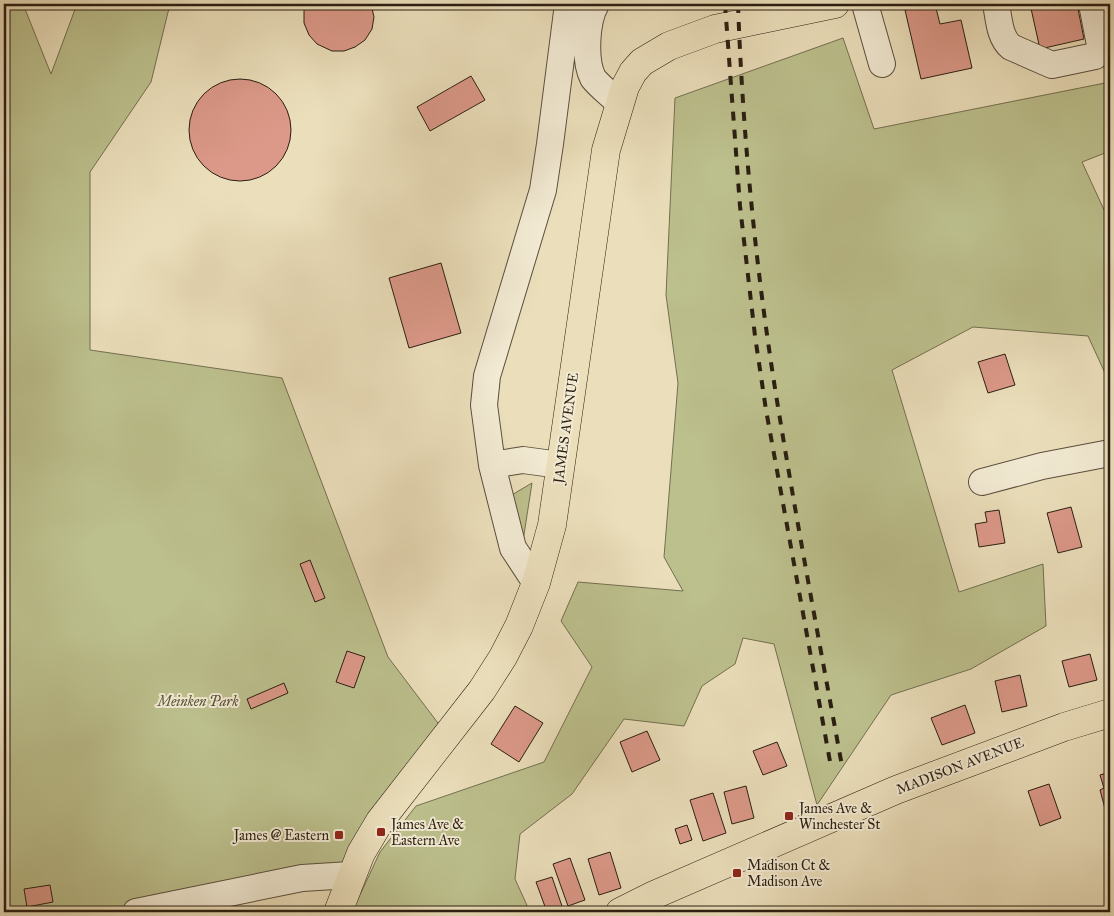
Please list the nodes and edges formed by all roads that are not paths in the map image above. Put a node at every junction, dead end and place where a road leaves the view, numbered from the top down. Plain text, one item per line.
1 (568, 4) edge
2 (596, 4) edge
3 (835, 4) edge
4 (865, 4) edge
5 (996, 4) edge
6 (1092, 4) edge
7 (800, 8) edge
8 (882, 64) dead end
9 (619, 103) junction
10 (1110, 453) edge
11 (492, 465) junction
12 (560, 466) junction
13 (982, 482) dead end
14 (536, 583) junction
15 (1110, 713) edge
16 (351, 876) junction
17 (136, 912) edge
18 (338, 912) edge
19 (620, 912) edge

1 - 11 street
2 - 9 street
3 - 7 main road, JAMES AVENUE
4 - 8 street
5 - 6 street
7 - 9 main road, JAMES AVENUE
9 - 12 main road, JAMES AVENUE
10 - 13 street
11 - 12 street
11 - 14 street
12 - 14 main road, JAMES AVENUE
14 - 16 main road, JAMES AVENUE
15 - 19 main road, MADISON AVENUE
16 - 17 street
16 - 18 main road, JAMES AVENUE

